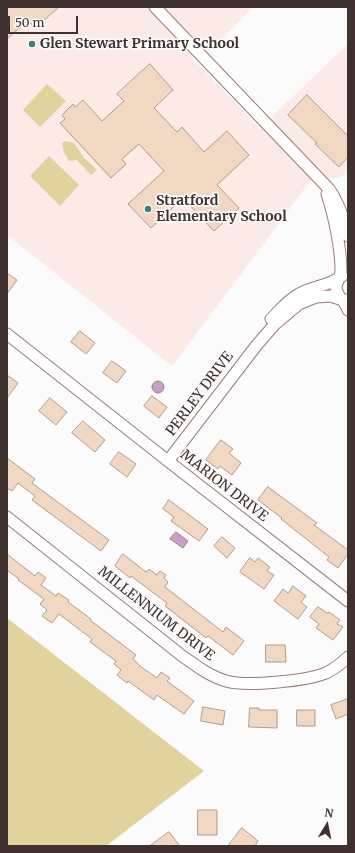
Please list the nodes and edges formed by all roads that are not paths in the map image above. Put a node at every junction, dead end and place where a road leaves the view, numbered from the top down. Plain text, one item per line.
1 (155, 7) edge
2 (320, 181) junction
3 (348, 236) edge
4 (344, 276) edge
5 (346, 304) edge
6 (7, 334) edge
7 (256, 346) junction
8 (168, 462) junction
9 (7, 516) edge
10 (348, 601) edge
11 (348, 657) edge

1 - 2 street
2 - 3 street
2 - 4 street
4 - 5 street
4 - 7 street, PERLEY DRIVE
5 - 7 street, PERLEY DRIVE
6 - 8 street, MARION DRIVE
7 - 8 street, PERLEY DRIVE
8 - 10 street, MARION DRIVE
9 - 11 street, MILLENNIUM DRIVE

